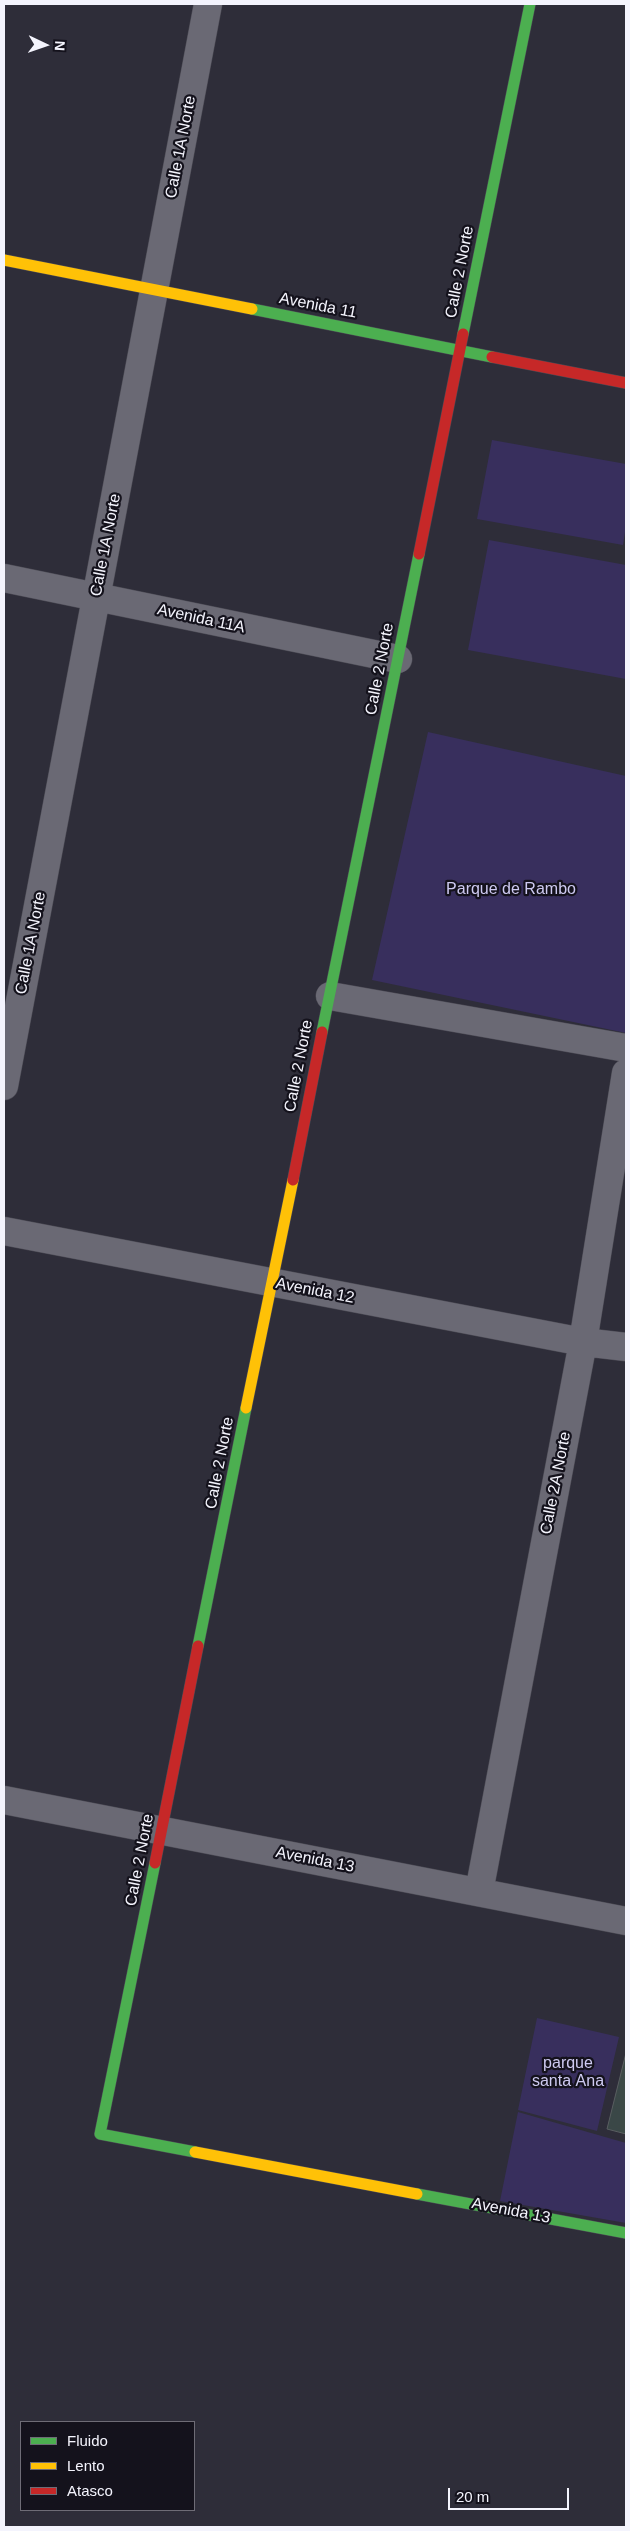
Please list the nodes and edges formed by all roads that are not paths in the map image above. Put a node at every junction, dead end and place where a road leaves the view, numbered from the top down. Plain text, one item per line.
1 (208, 4) edge
2 (530, 4) edge
3 (4, 260) edge
4 (154, 290) junction
5 (460, 350) junction
6 (626, 383) edge
7 (4, 578) edge
8 (96, 597) junction
9 (398, 659) junction
10 (330, 996) junction
11 (626, 1048) edge
12 (626, 1074) edge
13 (4, 1086) edge
14 (4, 1231) edge
15 (273, 1283) junction
16 (583, 1342) junction
17 (626, 1347) edge
18 (4, 1800) edge
19 (162, 1830) junction
20 (480, 1892) junction
21 (626, 1921) edge
22 (100, 2134) joint
23 (626, 2233) edge

1 - 4 street, Calle 1A Norte
2 - 5 street, Calle 2 Norte
3 - 4 street, Avenida 11
4 - 5 street, Avenida 11
4 - 8 street, Calle 1A Norte
5 - 6 street, Avenida 11
5 - 9 street, Calle 2 Norte
7 - 8 street, Avenida 11A
8 - 9 street, Avenida 11A
8 - 13 street, Calle 1A Norte
9 - 10 street, Calle 2 Norte
10 - 11 street
10 - 15 street, Calle 2 Norte
12 - 16 street, Calle 2A Norte
14 - 15 street, Avenida 12
15 - 16 street, Avenida 12
15 - 19 street, Calle 2 Norte
16 - 17 street, Avenida 12
16 - 20 street, Calle 2A Norte
18 - 19 street, Avenida 13
19 - 20 street, Avenida 13
19 - 22 street, Calle 2 Norte
20 - 21 street, Avenida 13
22 - 23 street, Avenida 13

